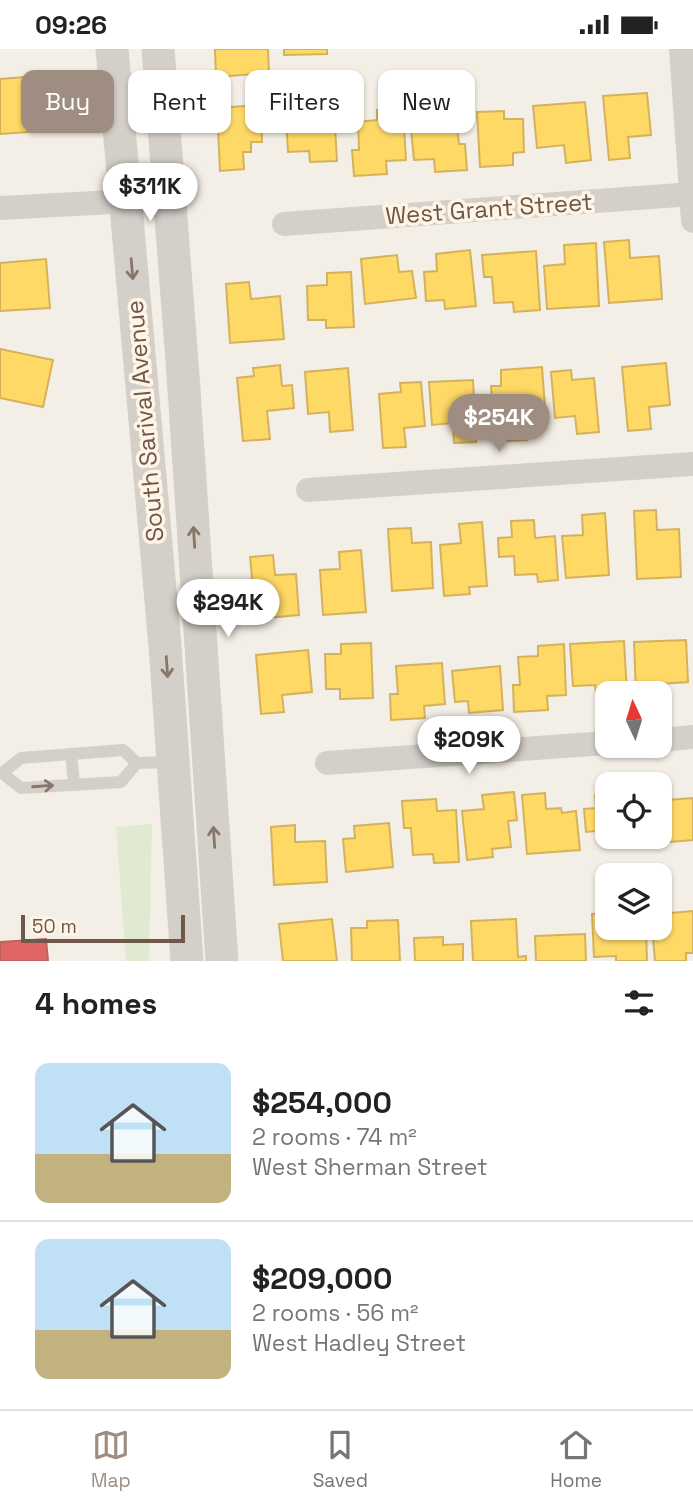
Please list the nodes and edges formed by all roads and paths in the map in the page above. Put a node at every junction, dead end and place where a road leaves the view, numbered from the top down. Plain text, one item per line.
1 (112, 49) edge
2 (158, 49) edge
3 (681, 49) edge
4 (692, 195) edge
5 (170, 199) junction
6 (126, 201) junction
7 (0, 208) edge
8 (693, 221) edge
9 (284, 224) dead end
10 (693, 464) edge
11 (308, 490) dead end
12 (693, 737) edge
13 (672, 739) edge
14 (595, 744) edge
15 (71, 754) junction
16 (173, 762) junction
17 (137, 763) junction
18 (327, 763) dead end
19 (1, 773) edge
20 (74, 784) junction
21 (218, 905) junction
22 (184, 907) junction
23 (187, 961) edge
24 (222, 961) edge

1 - 6 main road, South Sarival Avenue
2 - 5 main road, South Sarival Avenue
3 - 4 street
4 - 8 street
4 - 9 street, West Grant Street
5 - 6 street
21 -> 5 main road, South Sarival Avenue
6 - 7 street
6 -> 16 main road, South Sarival Avenue
10 - 11 street
12 - 13 street
14 - 18 street
15 - 17 lane
15 - 19 lane
15 - 20 lane
16 - 17 lane
16 - 22 main road, South Sarival Avenue
17 - 20 lane
19 -> 20 lane
21 - 22 main road
21 - 24 main road, South Sarival Avenue
22 - 23 main road, South Sarival Avenue

